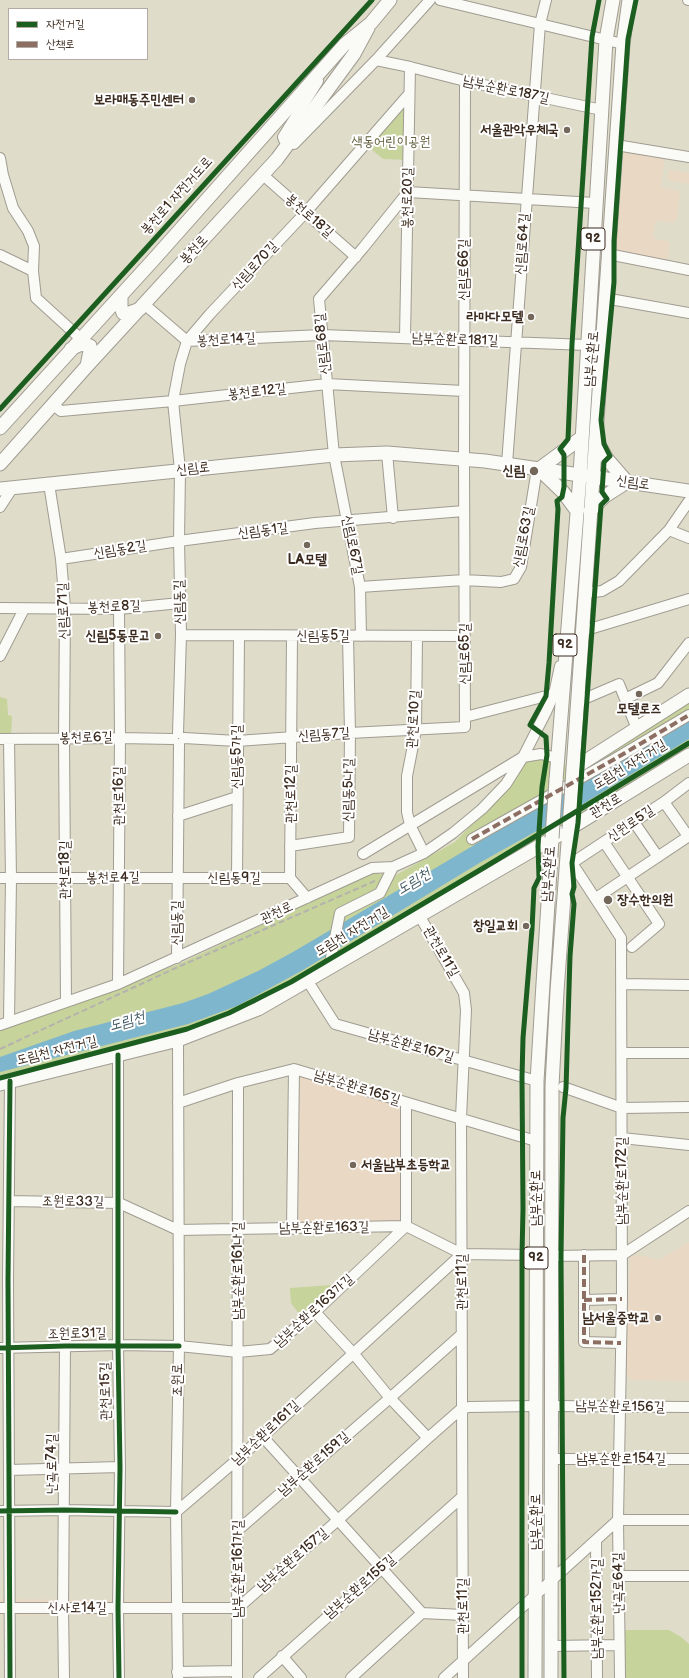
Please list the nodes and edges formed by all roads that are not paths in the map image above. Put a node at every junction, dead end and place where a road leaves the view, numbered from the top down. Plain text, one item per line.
1 (389, 0) edge
2 (430, 0) edge
3 (440, 0) edge
4 (546, 0) edge
5 (612, 0) edge
6 (629, 0) edge
7 (371, 23) junction
8 (540, 24) junction
9 (606, 40) junction
10 (623, 44) junction
11 (376, 60) junction
12 (328, 65) junction
13 (410, 67) junction
14 (465, 81) junction
15 (409, 94) junction
16 (534, 96) junction
17 (602, 110) junction
18 (311, 127) junction
19 (290, 142) junction
20 (616, 145) junction
21 (689, 157) edge
22 (0, 158) edge
23 (277, 159) junction
24 (263, 175) junction
25 (408, 192) junction
26 (464, 195) junction
27 (526, 199) junction
28 (595, 203) junction
29 (306, 212) junction
30 (608, 254) junction
31 (0, 255) edge
32 (356, 257) junction
33 (689, 270) edge
34 (33, 271) junction
35 (121, 295) junction
36 (608, 297) junction
37 (142, 307) junction
38 (689, 313) edge
39 (322, 335) junction
40 (405, 338) junction
41 (81, 339) junction
42 (464, 340) junction
43 (187, 341) junction
44 (516, 342) junction
45 (587, 345) junction
46 (71, 349) junction
47 (87, 366) junction
48 (327, 384) junction
49 (464, 391) junction
50 (173, 402) junction
51 (53, 405) junction
52 (0, 428) edge
53 (597, 433) junction
54 (581, 438) junction
55 (387, 453) junction
56 (334, 455) junction
57 (464, 458) junction
58 (0, 464) edge
59 (507, 464) junction
60 (538, 469) junction
61 (180, 470) junction
62 (580, 475) junction
63 (593, 477) junction
64 (627, 482) junction
65 (49, 484) junction
66 (6, 488) edge
67 (689, 491) edge
68 (689, 501) edge
69 (0, 506) edge
70 (464, 511) junction
71 (577, 511) junction
72 (590, 511) junction
73 (393, 518) junction
74 (347, 520) junction
75 (669, 530) junction
76 (689, 538) edge
77 (179, 541) junction
78 (61, 559) junction
79 (464, 580) junction
80 (360, 587) junction
81 (585, 593) junction
82 (689, 599) edge
83 (180, 603) junction
84 (0, 608) edge
85 (24, 608) junction
86 (65, 608) junction
87 (119, 609) junction
88 (567, 623) junction
89 (582, 631) junction
90 (181, 635) junction
91 (239, 636) junction
92 (292, 636) junction
93 (348, 636) junction
94 (361, 636) junction
95 (417, 636) junction
96 (464, 636) junction
97 (689, 643) edge
98 (0, 656) edge
99 (554, 694) junction
100 (689, 695) edge
101 (625, 699) junction
102 (578, 702) junction
103 (689, 715) edge
104 (465, 722) junction
105 (636, 729) junction
106 (416, 730) junction
107 (350, 733) junction
108 (120, 738) junction
109 (291, 738) junction
110 (64, 739) junction
111 (178, 739) junction
112 (4, 740) edge
113 (237, 741) junction
114 (689, 755) edge
115 (523, 757) junction
116 (557, 758) junction
117 (572, 769) junction
118 (689, 783) edge
119 (237, 797) junction
120 (554, 801) junction
121 (571, 802) junction
122 (664, 802) junction
123 (178, 816) junction
124 (634, 822) junction
125 (410, 825) junction
126 (569, 829) junction
127 (689, 836) edge
128 (552, 838) junction
129 (472, 839) dead end
130 (604, 842) junction
131 (290, 846) junction
132 (424, 852) junction
133 (363, 854) dead end
134 (658, 857) junction
135 (569, 863) junction
136 (393, 867) junction
137 (178, 877) junction
138 (0, 878) edge
139 (119, 878) junction
140 (237, 878) junction
141 (290, 878) junction
142 (627, 878) junction
143 (11, 879) junction
144 (65, 879) junction
145 (307, 898) junction
146 (596, 898) junction
147 (547, 906) junction
148 (563, 907) junction
149 (419, 915) junction
150 (632, 947) dead end
151 (177, 958) junction
152 (329, 968) junction
153 (307, 980) junction
154 (118, 984) junction
155 (622, 984) junction
156 (689, 985) edge
157 (66, 1002) junction
158 (5, 1023) edge
159 (178, 1040) junction
160 (623, 1053) junction
161 (689, 1053) edge
162 (118, 1055) junction
163 (464, 1060) junction
164 (294, 1070) junction
165 (537, 1081) junction
166 (5, 1083) edge
167 (238, 1083) junction
168 (563, 1087) dead end
169 (178, 1103) junction
170 (406, 1103) junction
171 (689, 1107) edge
172 (622, 1108) junction
173 (461, 1118) junction
174 (622, 1138) junction
175 (536, 1141) junction
176 (689, 1145) edge
177 (9, 1201) junction
178 (119, 1203) junction
179 (689, 1211) edge
180 (406, 1226) junction
181 (292, 1229) junction
182 (178, 1230) junction
183 (238, 1230) junction
184 (462, 1254) junction
185 (536, 1255) junction
186 (584, 1255) junction
187 (622, 1255) junction
188 (552, 1256) junction
189 (622, 1299) junction
190 (584, 1300) junction
191 (315, 1312) junction
192 (462, 1334) junction
193 (621, 1343) junction
194 (118, 1345) junction
195 (65, 1346) junction
196 (179, 1346) junction
197 (4, 1348) edge
198 (238, 1352) junction
199 (353, 1353) junction
200 (390, 1398) junction
201 (4, 1403) edge
202 (535, 1406) junction
203 (552, 1406) junction
204 (620, 1407) junction
205 (689, 1407) edge
206 (461, 1409) junction
207 (262, 1436) junction
208 (428, 1438) junction
209 (4, 1458) edge
210 (552, 1459) junction
211 (619, 1459) junction
212 (689, 1459) edge
213 (238, 1460) junction
214 (120, 1467) junction
215 (64, 1468) junction
216 (9, 1470) junction
217 (299, 1476) junction
218 (462, 1497) junction
219 (64, 1510) junction
220 (5, 1511) edge
221 (118, 1511) junction
222 (176, 1512) junction
223 (338, 1520) junction
224 (618, 1520) junction
225 (689, 1520) edge
226 (238, 1531) junction
227 (596, 1540) junction
228 (382, 1568) junction
229 (618, 1576) junction
230 (689, 1576) edge
231 (550, 1582) junction
232 (536, 1594) junction
233 (178, 1607) junction
234 (5, 1608) edge
235 (63, 1608) junction
236 (118, 1608) junction
237 (238, 1608) junction
238 (422, 1613) junction
239 (463, 1615) junction
240 (597, 1645) junction
241 (620, 1645) junction
242 (551, 1646) junction
243 (282, 1656) junction
244 (463, 1661) junction
245 (237, 1674) edge
246 (177, 1675) edge
247 (10, 1678) edge
248 (64, 1678) edge
249 (119, 1678) edge
250 (259, 1678) edge
251 (301, 1678) edge
252 (351, 1678) edge
253 (444, 1678) edge
254 (463, 1678) edge
255 (535, 1678) edge
256 (551, 1678) edge
257 (597, 1678) edge
258 (620, 1678) edge

1 - 7 main road, 봉천로
2 - 11 street
3 - 8 street
4 - 8 street, 신림로64길
5 - 9 main road, 남부순환로 / 92
6 - 10 main road, 남부순환로 / 92
7 - 12 main road, 봉천로
7 - 19 main road, 봉천로
8 - 9 street
8 - 16 street, 신림로64길
9 - 10 street
9 - 17 main road, 남부순환로 / 92
10 - 20 main road, 남부순환로 / 92
11 - 13 street
11 - 18 street
12 - 19 street
12 - 35 main road, 봉천로
13 - 14 street, 남부순환로187길
13 - 15 street, 봉천로20길
14 - 16 street, 남부순환로187길
14 - 26 street, 신림로66길
15 - 25 street, 봉천로20길
15 - 29 street, 신림로70길
16 - 17 street, 남부순환로187길
16 - 27 street, 신림로64길
17 - 28 main road, 남부순환로 / 92
18 - 19 street
18 - 23 street
19 - 23 main road, 봉천로
20 - 21 street
20 - 30 main road, 남부순환로 / 92
22 - 34 street
23 - 24 main road, 봉천로
24 - 29 street, 봉천로18길
24 - 37 main road, 봉천로
25 - 26 street
25 - 32 street, 신림로68길
25 - 40 street, 봉천로20길
26 - 27 street
26 - 42 street, 신림로66길
27 - 28 street
27 - 44 street, 신림로64길
28 - 45 main road, 남부순환로 / 92
29 - 32 street, 봉천로18길
29 - 43 street, 신림로70길
30 - 33 street
30 - 36 main road, 남부순환로 / 92
31 - 34 street
32 - 39 street, 신림로68길
34 - 41 street
35 - 37 main road
35 - 41 main road, 봉천로
36 - 38 street
36 - 53 main road, 남부순환로 / 92
37 - 43 street, 봉천로14길
37 - 47 main road, 봉천로
39 - 40 street, 남부순환로181길
39 - 43 street, 봉천로14길
39 - 48 street, 신림로68길
40 - 42 street, 남부순환로181길
41 - 46 main road, 봉천로
42 - 44 street, 남부순환로181길
42 - 49 street, 신림로66길
43 - 50 street, 신림로70길
44 - 45 street, 남부순환로181길
44 - 59 street, 신림로64길
45 - 54 main road, 남부순환로 / 92
46 - 47 main road
46 - 52 main road, 봉천로
47 - 51 main road, 봉천로
48 - 49 street, 봉천로12길
48 - 50 street, 봉천로12길
48 - 56 street, 신림로68길
49 - 57 street, 신림로66길
50 - 51 street, 봉천로12길
50 - 61 street, 신림로70길
51 - 58 main road, 봉천로
53 - 63 main road, 남부순환로 / 92
53 - 64 main road
54 - 60 main road
54 - 62 main road, 남부순환로 / 92
55 - 56 main road, 신림로
55 - 57 main road, 신림로
55 - 73 street
56 - 61 main road, 신림로
56 - 74 street, 신림로67길
57 - 59 main road, 신림로
57 - 70 street, 신림로65길
59 - 60 main road, 신림로
60 - 62 main road, 신림로
60 - 71 main road
60 - 79 street, 신림로63길
61 - 65 main road, 신림로
61 - 77 street, 신림동길
62 - 63 main road, 신림로
62 - 71 main road, 남부순환로 / 92
63 - 64 main road, 신림로
63 - 72 main road, 남부순환로 / 92
64 - 67 main road, 신림로
64 - 72 main road
65 - 66 main road, 신림로
65 - 78 street, 신림로71길
66 - 69 street
68 - 75 street
70 - 73 street
70 - 79 street, 신림로65길
71 - 88 main road, 남부순환로 / 92
72 - 81 main road, 남부순환로 / 92
73 - 74 street
74 - 77 street, 신림동1길
74 - 80 street, 신림로67길
75 - 76 street
75 - 81 street
77 - 78 street, 신림동2길
77 - 83 street, 신림동길
78 - 86 street, 신림로71길
79 - 80 street
79 - 96 street, 신림로65길
80 - 94 street, 신림로67길
81 - 89 main road, 남부순환로 / 92
82 - 89 street
83 - 87 street, 봉천로8길
83 - 90 street, 신림동길
84 - 85 street, 봉천로8길
85 - 86 street, 봉천로8길
85 - 98 street
86 - 87 street, 봉천로8길
86 - 110 street, 신림로71길
87 - 108 street, 관천로16길
88 - 99 street, 관천로
88 - 116 main road, 남부순환로 / 92
89 - 102 main road, 남부순환로 / 92
90 - 91 street, 신림동5길
90 - 111 street, 신림동길
91 - 92 street, 신림동5길
91 - 113 street, 신림동5가길
92 - 93 street, 신림동5길
92 - 109 street, 관천로12길
93 - 94 street, 신림동5길
93 - 107 street, 신림동5나길
94 - 95 street, 신림동5길
95 - 96 street, 신림동5길
95 - 106 street, 관천로10길
96 - 104 street, 신림로65길
97 - 101 street
99 - 104 street
99 - 115 street, 관천로
100 - 105 main road
101 - 102 street
101 - 105 street
102 - 117 main road, 남부순환로 / 92
103 - 129 street
104 - 106 street, 신림동7길
105 - 117 main road
106 - 107 street, 신림동7길
106 - 125 street, 관천로10길
107 - 109 street, 신림동7길
107 - 131 street, 신림동5나길
108 - 110 street, 봉천로6길
108 - 111 street, 봉천로6길
108 - 139 street, 관천로16길
109 - 113 street, 신림동7길
109 - 131 street, 관천로12길
110 - 112 street, 봉천로6길
110 - 144 street, 관천로18길
111 - 113 street, 신림동7길
111 - 123 street, 신림동길
112 - 143 street
113 - 119 street, 신림동5가길
114 - 126 main road, 관천로
115 - 116 street
115 - 125 street
115 - 132 street, 관천로
116 - 120 main road, 남부순환로 / 92, bridge
117 - 121 main road, 남부순환로 / 92, bridge
118 - 122 street, 신원로5길
119 - 123 street
119 - 140 street, 신림동5가길
120 - 121 main road, bridge
120 - 128 main road, 남부순환로 / 92, bridge
121 - 126 main road, 남부순환로 / 92, bridge
122 - 124 street, 신원로5길
122 - 127 street
123 - 137 street, 신림동길
124 - 130 street, 신원로5길
124 - 134 street
125 - 132 street, 관천로10길
125 - 133 street
126 - 128 main road, 관천로
126 - 135 main road, 남부순환로 / 92
127 - 134 street
128 - 147 main road, 남부순환로 / 92
128 - 149 main road, 관천로
130 - 135 street, 신원로5길
130 - 142 street
131 - 141 street, 관천로12길
132 - 136 street, 관천로
134 - 142 street
135 - 146 street, 남부순환로172길
135 - 148 main road, 남부순환로 / 92
136 - 145 street, 관천로
136 - 152 street
137 - 139 street, 봉천로4길
137 - 140 street, 신림동9길
137 - 151 street, 신림동길
138 - 143 street, 봉천로4길
139 - 144 street, 봉천로4길
139 - 154 street, 관천로16길
140 - 141 street, 신림동9길
141 - 145 street
142 - 146 street
142 - 150 street
143 - 144 street, 봉천로4길
143 - 158 street
144 - 157 street, 관천로18길
145 - 151 street, 관천로
146 - 155 street, 남부순환로172길
147 - 148 main road
147 - 165 main road, 남부순환로 / 92
148 - 188 main road, 남부순환로 / 92
149 - 152 main road, 관천로
149 - 163 street, 관천로11길
151 - 154 street, 관천로
152 - 153 main road, 관천로
153 - 159 main road, 관천로
153 - 163 street, 남부순환로167길
154 - 157 street, 관천로
155 - 156 street
155 - 160 street, 남부순환로172길
157 - 158 street, 관천로
159 - 162 main road, 관천로
159 - 169 street, 조원로
160 - 161 street
160 - 172 street, 남부순환로172길
162 - 166 main road, 관천로
162 - 178 street, 관천로15길
163 - 165 street, 남부순환로167길
163 - 173 street, 관천로11길
164 - 167 street, 남부순환로165길
164 - 170 street, 남부순환로165길
164 - 181 street
165 - 175 main road, 남부순환로 / 92
166 - 177 street
167 - 169 street, 남부순환로165길
167 - 183 street, 남부순환로161나길
168 - 172 street
169 - 182 street, 조원로
170 - 173 street, 남부순환로165길
170 - 180 street
171 - 172 street
172 - 174 street, 남부순환로172길
173 - 175 street, 남부순환로165길
173 - 184 street, 관천로11길
174 - 176 street
174 - 187 street, 남부순환로172길
175 - 185 main road, 남부순환로 / 92
177 - 178 street, 조원로33길
177 - 197 street
178 - 182 street, 조원로33길
178 - 194 street, 관천로15길
179 - 187 street
180 - 181 street, 남부순환로163길
180 - 184 street, 남부순환로163길
180 - 191 street, 남부순환로163가길
181 - 183 street, 남부순환로163길
182 - 183 street, 남부순환로163길
182 - 196 street, 조원로
183 - 198 street, 남부순환로161나길
184 - 185 street
184 - 192 street, 관천로11길
184 - 199 street, 남부순환로161길
185 - 202 main road, 남부순환로 / 92
186 - 187 street
186 - 188 street
186 - 190 street
187 - 189 street, 남부순환로172길
188 - 203 main road, 남부순환로 / 92
189 - 190 street
189 - 193 street, 남부순환로172길
190 - 193 street
191 - 198 street, 남부순환로163가길
191 - 199 street
192 - 200 street, 남부순환로159길
192 - 206 street, 관천로11길
193 - 204 street, 남부순환로172길
194 - 195 street, 조원로31길
194 - 196 street, 조원로31길
194 - 214 street, 관천로15길
195 - 197 street, 조원로31길
195 - 215 street, 난곡로74길
196 - 198 street, 남부순환로163가길
196 - 222 street, 조원로
197 - 201 street
198 - 213 street, 남부순환로161나길
199 - 200 street
199 - 207 street, 남부순환로161길
200 - 208 street
200 - 217 street, 남부순환로159길
201 - 209 street
202 - 206 street
202 - 232 main road, 남부순환로 / 92
203 - 204 street, 남부순환로156길
203 - 210 main road, 남부순환로 / 92
204 - 205 street, 남부순환로156길
204 - 211 street, 남부순환로172길
206 - 208 street, 남부순환로157길
206 - 218 street, 관천로11길
207 - 213 street, 남부순환로161길
207 - 217 street, 남부순환로157길
208 - 223 street, 남부순환로157길
209 - 216 street
210 - 211 street, 남부순환로154길
210 - 231 main road, 남부순환로 / 92
211 - 212 street, 남부순환로154길
211 - 224 street, 남부순환로172길
213 - 222 street, 남부순환로161길
213 - 226 street, 남부순환로161가길
214 - 215 street, 난곡로74길
214 - 221 street, 관천로15길
215 - 216 street
215 - 219 street, 난곡로74길
216 - 220 street
217 - 223 street, 남부순환로157길
217 - 226 street, 남부순환로159길
218 - 228 street, 남부순환로155길
218 - 239 street, 관천로11길
219 - 220 street
219 - 221 street
219 - 235 street, 난곡로74길
220 - 234 street
221 - 222 street
221 - 236 street, 관천로15길
222 - 233 street, 조원로
223 - 228 street, 남부순환로157길
223 - 237 street, 남부순환로157길
224 - 225 street
224 - 227 street
224 - 229 street, 난곡로64길
226 - 237 street, 남부순환로161가길
227 - 231 street
227 - 240 street, 남부순환로152가길
228 - 238 street, 남부순환로157길
228 - 243 street, 남부순환로155길
229 - 230 street
229 - 241 street, 난곡로64길
231 - 232 street
231 - 242 main road, 남부순환로 / 92
232 - 244 street
232 - 255 main road, 남부순환로 / 92
233 - 236 street, 신사로14길
233 - 237 street
233 - 246 street, 조원로
234 - 235 street, 신사로14길
234 - 247 street
235 - 236 street, 신사로14길
235 - 248 street, 난곡로74길
236 - 249 street, 관천로15길
237 - 245 street, 남부순환로161가길
238 - 239 street
238 - 252 street
239 - 244 street, 관천로11길
240 - 241 street
240 - 242 street
240 - 257 street, 남부순환로152가길
241 - 258 street, 난곡로64길
242 - 256 main road, 남부순환로 / 92
243 - 250 street, 남부순환로155길
243 - 251 street
244 - 253 street
244 - 254 street, 관천로11길
245 - 246 street, 조원로

